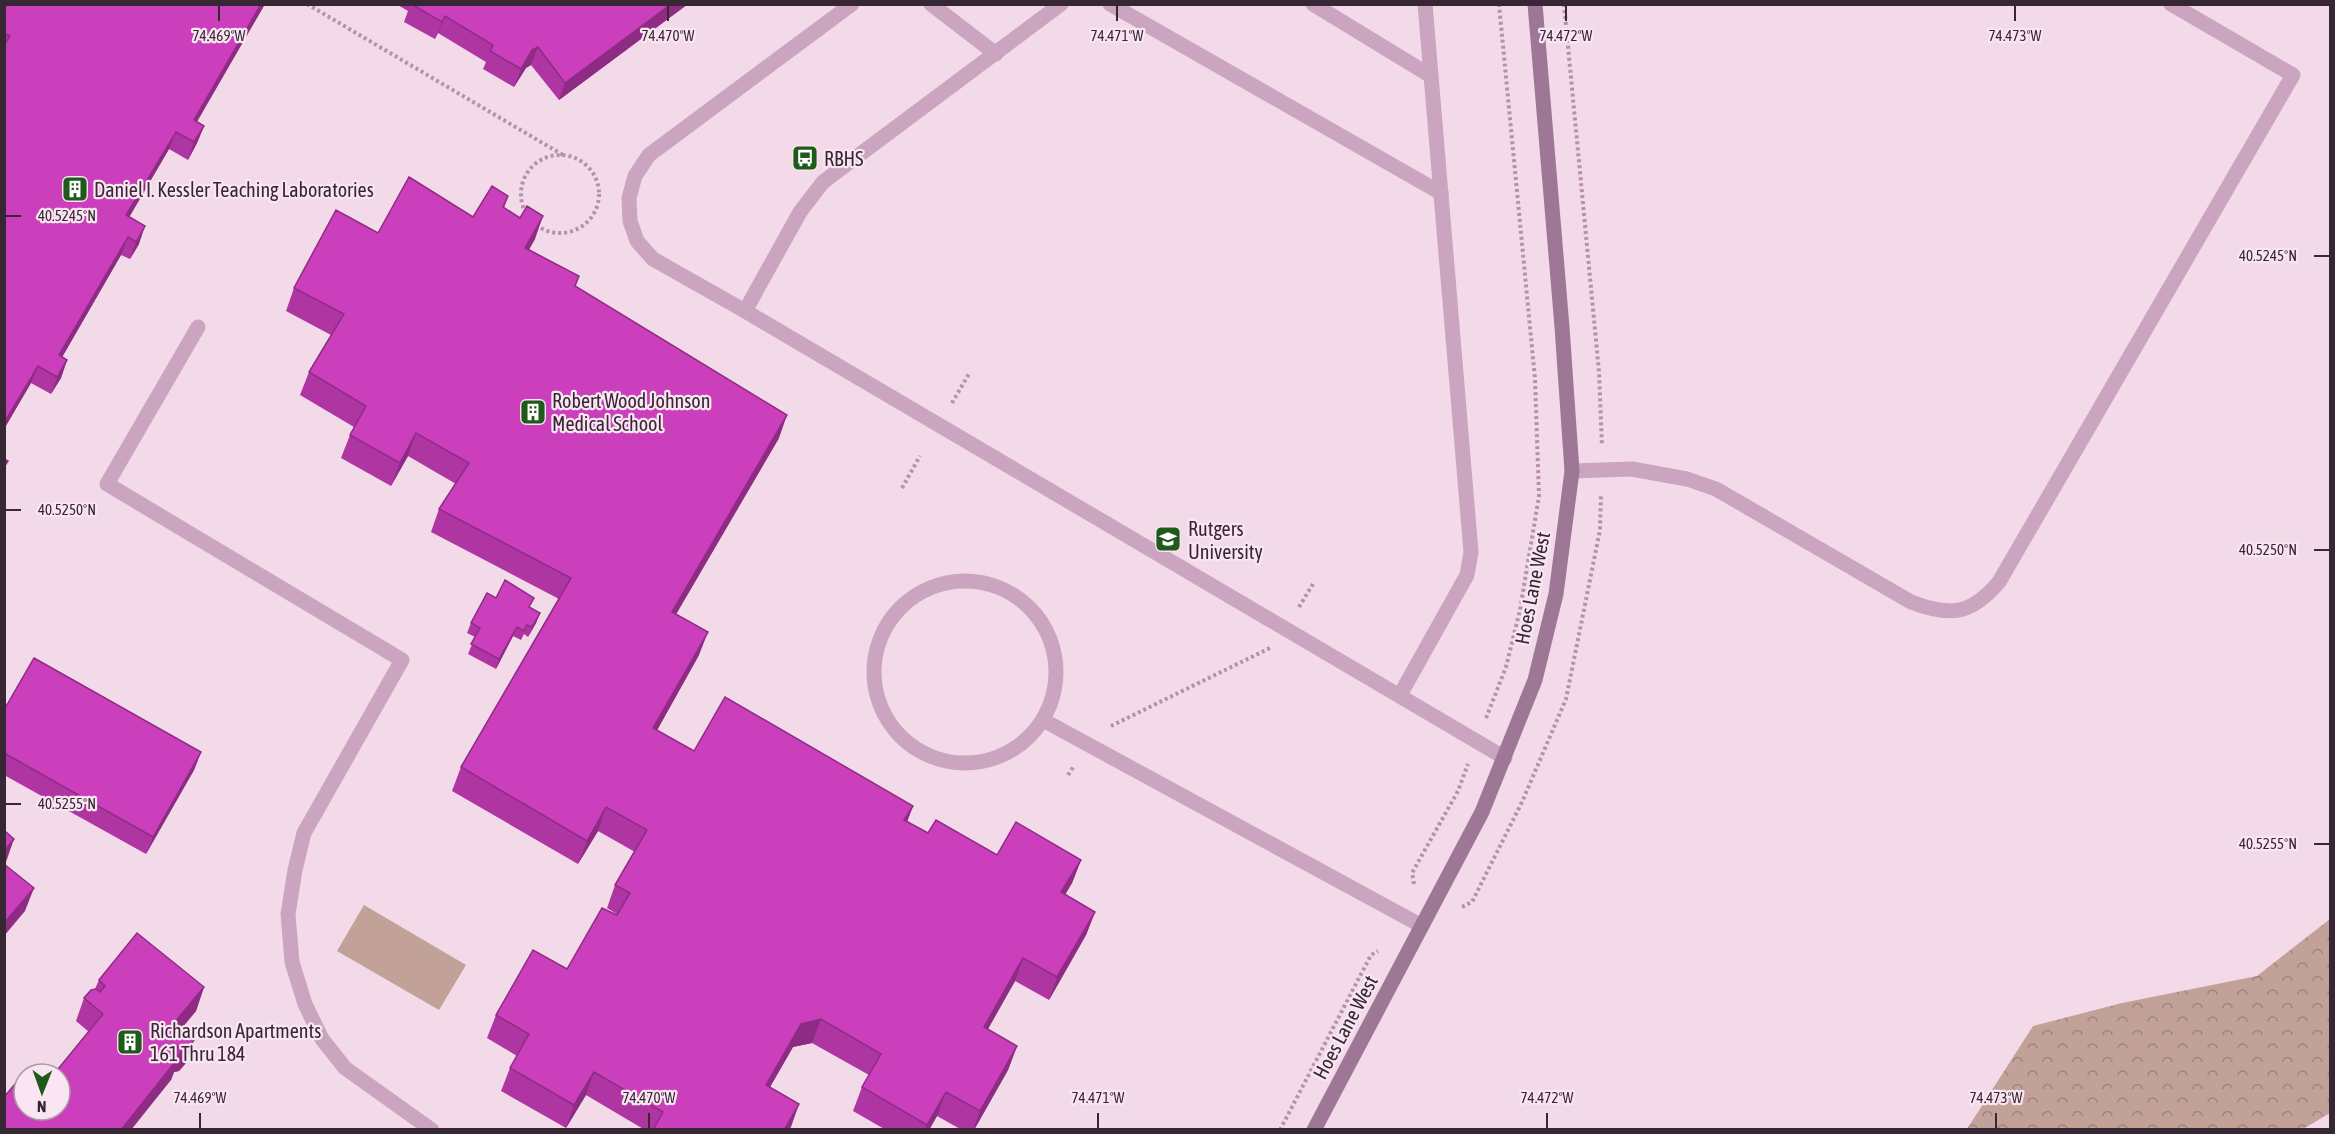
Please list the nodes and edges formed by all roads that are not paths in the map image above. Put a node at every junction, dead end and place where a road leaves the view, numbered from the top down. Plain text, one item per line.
1 (852, 4) edge
2 (931, 4) edge
3 (1061, 4) edge
4 (1110, 4) edge
5 (1312, 4) edge
6 (1425, 4) edge
7 (1535, 4) edge
8 (2170, 4) edge
9 (996, 54) junction
10 (1431, 76) junction
11 (1441, 193) junction
12 (745, 311) junction
13 (198, 327) dead end
14 (1572, 471) junction
15 (1400, 695) junction
16 (1043, 720) junction
17 (1505, 758) junction
18 (1422, 926) junction
19 (432, 1130) edge
20 (1314, 1130) edge

1 - 12 lane
2 - 9 lane
3 - 9 lane
4 - 11 lane
5 - 10 lane
6 - 10 lane
7 - 14 street, Hoes Lane West
8 - 14 lane
9 - 12 lane
10 - 11 lane
11 - 15 lane
12 - 15 lane
13 - 19 lane
14 - 17 street, Hoes Lane West
15 - 17 lane
16 - 16 lane
16 - 18 lane
17 - 18 street, Hoes Lane West
18 - 20 street, Hoes Lane West

